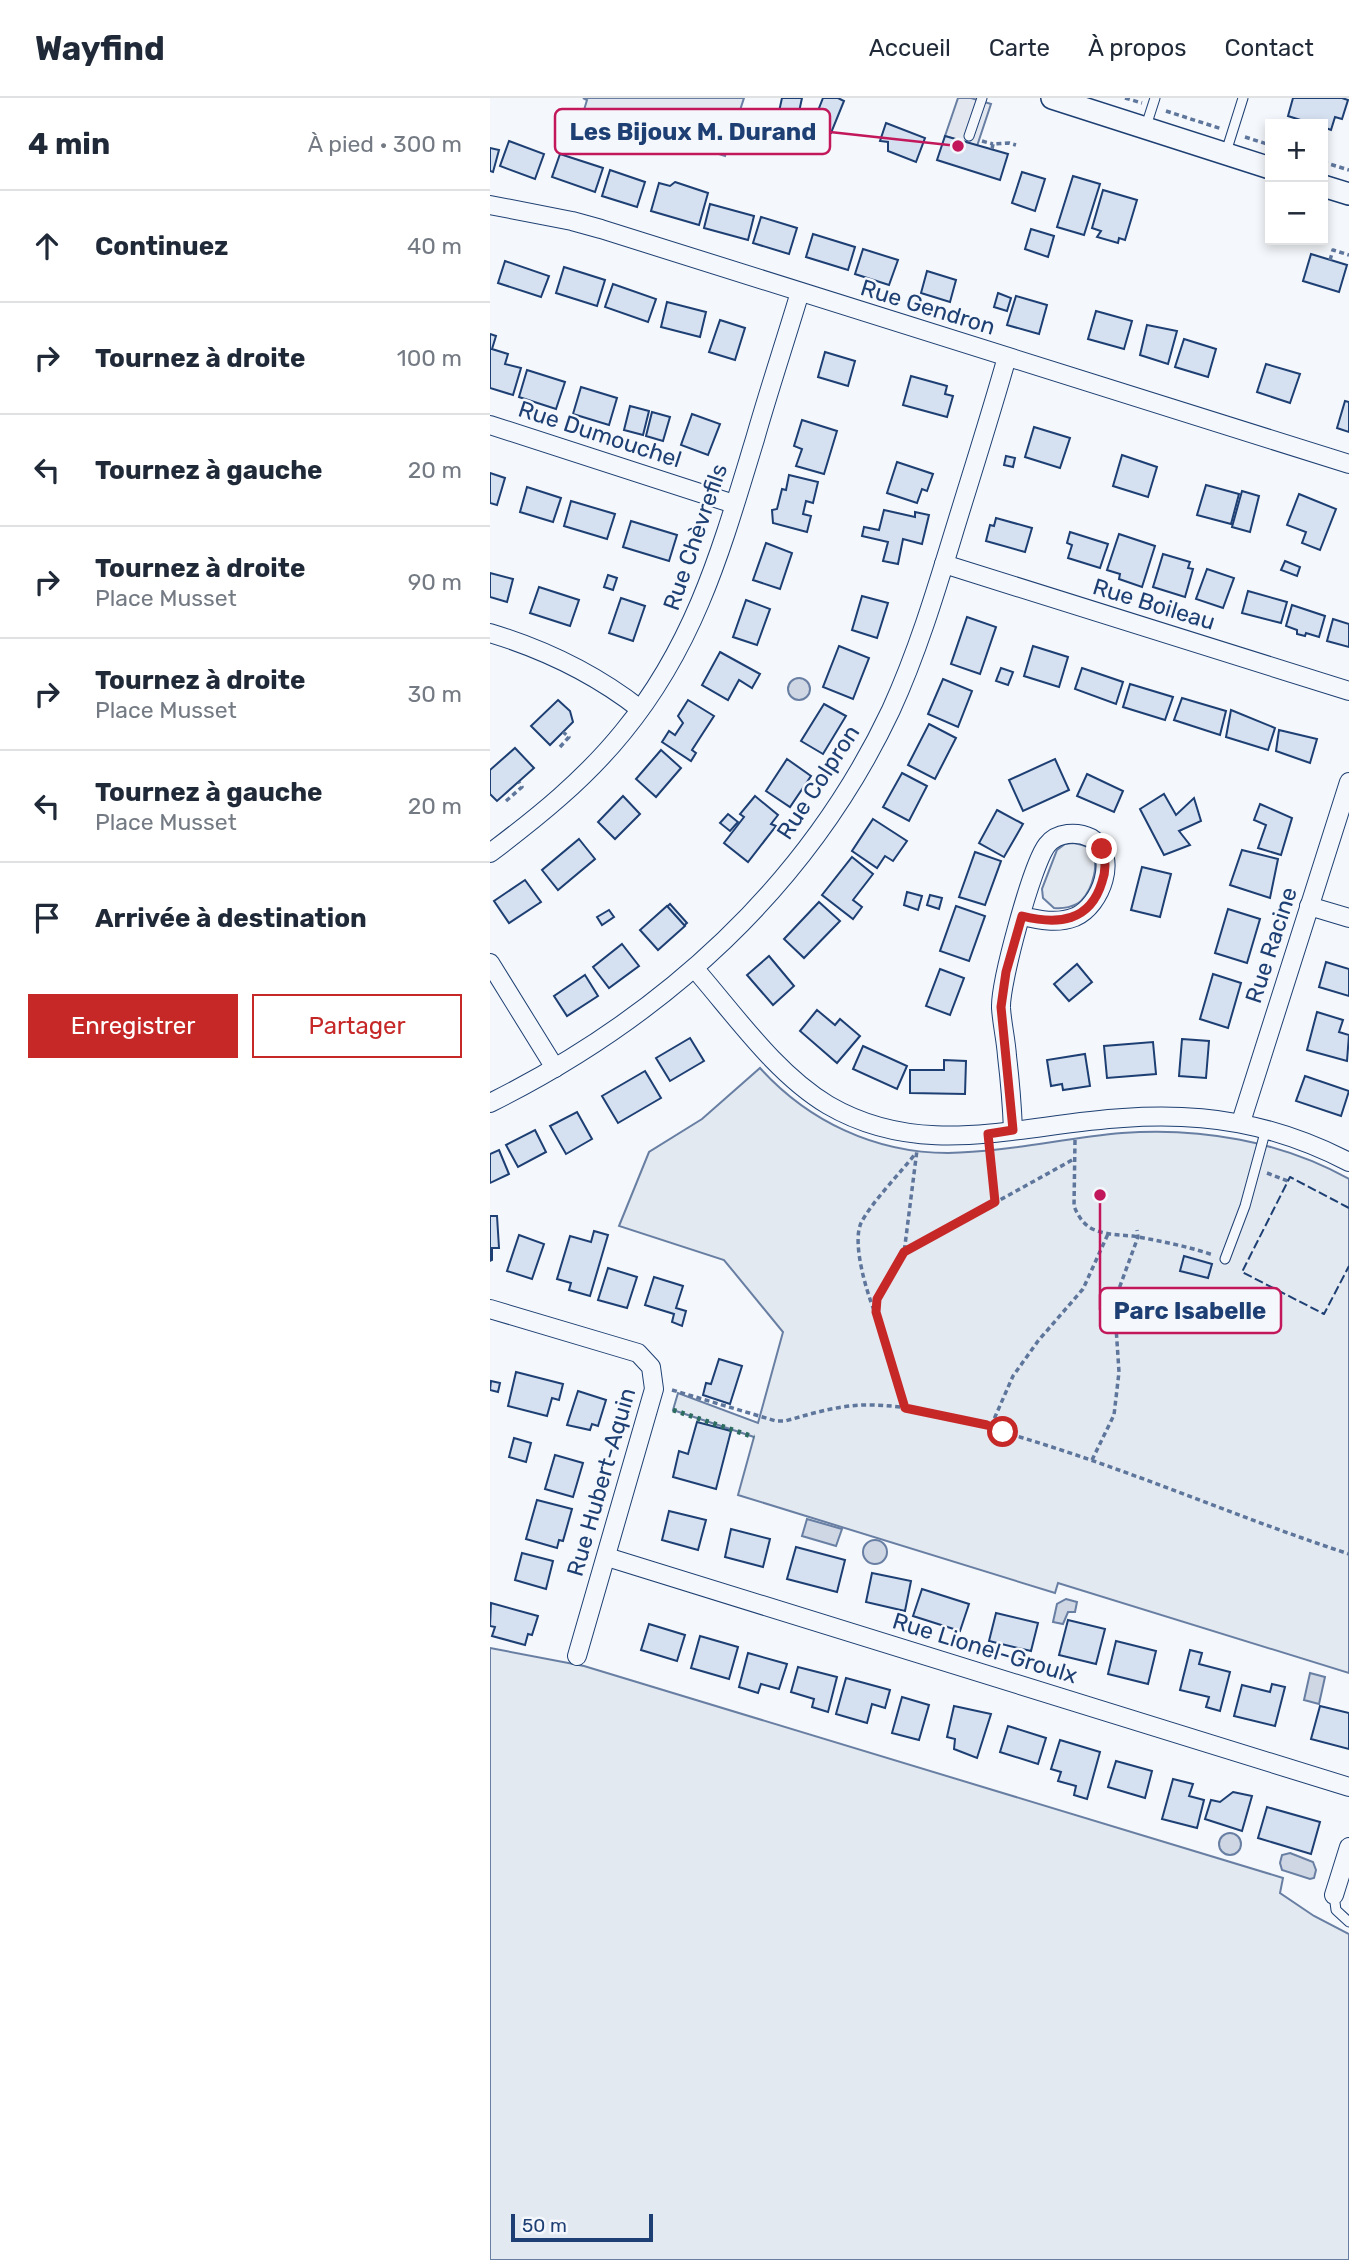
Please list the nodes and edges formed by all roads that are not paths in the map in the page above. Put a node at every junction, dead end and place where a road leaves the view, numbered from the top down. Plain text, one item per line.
1 (982, 98) edge
2 (1052, 98) edge
3 (1155, 98) edge
4 (1243, 98) edge
5 (1145, 128) junction
6 (969, 136) dead end
7 (1225, 154) junction
8 (1265, 167) edge
9 (1328, 188) edge
10 (1349, 194) edge
11 (490, 205) edge
12 (800, 292) junction
13 (1007, 357) junction
14 (490, 425) edge
15 (1349, 464) edge
16 (734, 504) junction
17 (944, 564) junction
18 (490, 633) edge
19 (1349, 691) edge
20 (640, 709) junction
21 (1349, 782) edge
22 (490, 853) edge
23 (1309, 906) junction
24 (1022, 916) junction
25 (1349, 918) edge
26 (490, 963) edge
27 (695, 970) junction
28 (555, 1068) junction
29 (490, 1103) edge
30 (1241, 1122) junction
31 (1266, 1129) junction
32 (1013, 1130) junction
33 (1349, 1162) edge
34 (1225, 1259) road end
35 (490, 1309) edge
36 (607, 1557) junction
37 (577, 1656) dead end
38 (1349, 1787) edge
39 (1349, 1847) edge
40 (1334, 1895) joint
41 (1349, 1922) edge

1 - 6 lane
2 - 5 street
3 - 5 lane
4 - 7 lane
5 - 7 street
7 - 8 street
9 - 10 street
11 - 12 street, Rue Gendron
12 - 13 street, Rue Gendron
12 - 16 street, Rue Chèvrefils
13 - 15 street, Rue Gendron
13 - 17 street, Rue Colpron
14 - 16 street, Rue Dumouchel
16 - 20 street, Rue Chèvrefils
17 - 19 street, Rue Boileau
17 - 27 street, Rue Colpron
18 - 20 street
20 - 22 street, Rue Chèvrefils
21 - 23 street, Rue Racine
23 - 25 street
23 - 30 street, Rue Racine
24 - 24 street
24 - 32 street
26 - 28 street
27 - 28 street, Rue Colpron
27 - 32 street
28 - 29 street, Rue Colpron
30 - 31 street
30 - 32 street
31 - 33 street
31 - 34 lane
35 - 36 street, Rue Hubert-Aquin
36 - 37 street, Rue Hubert-Aquin
36 - 38 street, Rue Lionel-Groulx
39 - 40 street
40 - 41 lane

